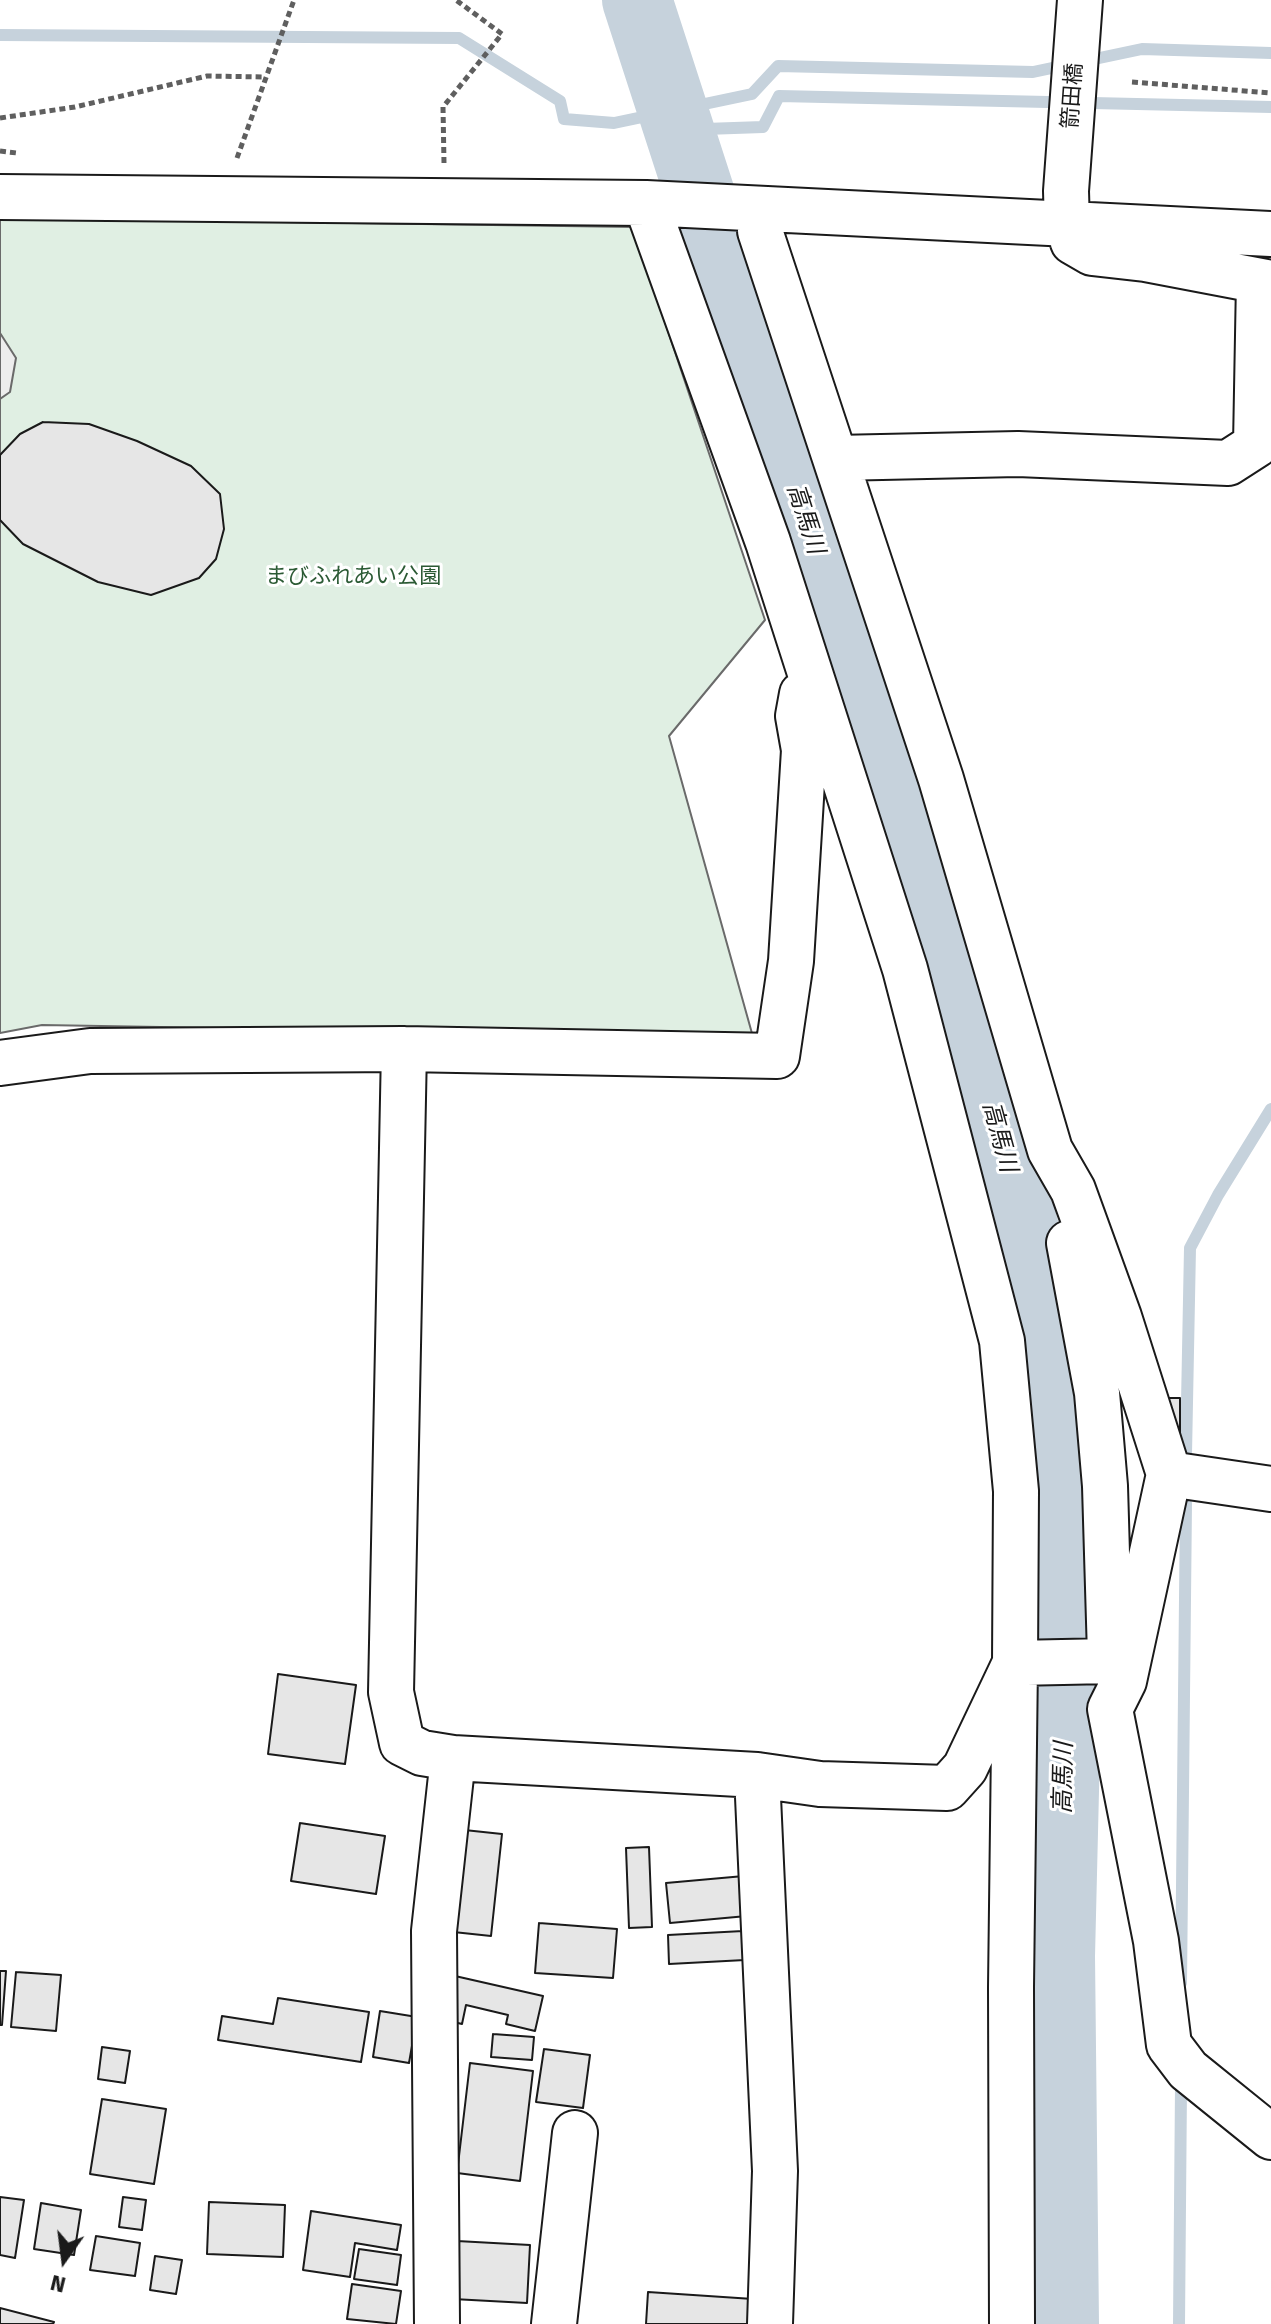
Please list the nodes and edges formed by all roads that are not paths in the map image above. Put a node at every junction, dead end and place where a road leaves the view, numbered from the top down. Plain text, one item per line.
1 (1080, 0) edge
2 (0, 197) edge
3 (661, 203) junction
4 (752, 208) junction
5 (1067, 208) junction
6 (1271, 234) edge
7 (1265, 282) edge
8 (836, 458) junction
9 (808, 664) junction
10 (404, 1049) junction
11 (0, 1063) edge
12 (1050, 1150) junction
13 (1169, 1474) junction
14 (1271, 1489) edge
15 (1101, 1661) junction
16 (1025, 1662) junction
17 (1110, 1709) junction
18 (453, 1758) junction
19 (757, 1775) junction
20 (575, 2133) dead end
21 (1271, 2137) edge
22 (437, 2324) edge
23 (554, 2324) edge
24 (770, 2324) edge
25 (1012, 2324) edge

1 - 5 street, 箭田橋
2 - 3 street
3 - 4 street
3 - 9 street
4 - 5 street
4 - 8 street
5 - 6 street
5 - 7 street
7 - 8 street
8 - 12 street
9 - 10 street
9 - 16 street
10 - 11 street
10 - 18 street
12 - 13 street
12 - 15 street
13 - 14 street
13 - 17 street
15 - 16 street
15 - 17 street
16 - 19 street
16 - 25 street
17 - 21 street
18 - 19 street
18 - 22 street
19 - 24 street
20 - 23 street

